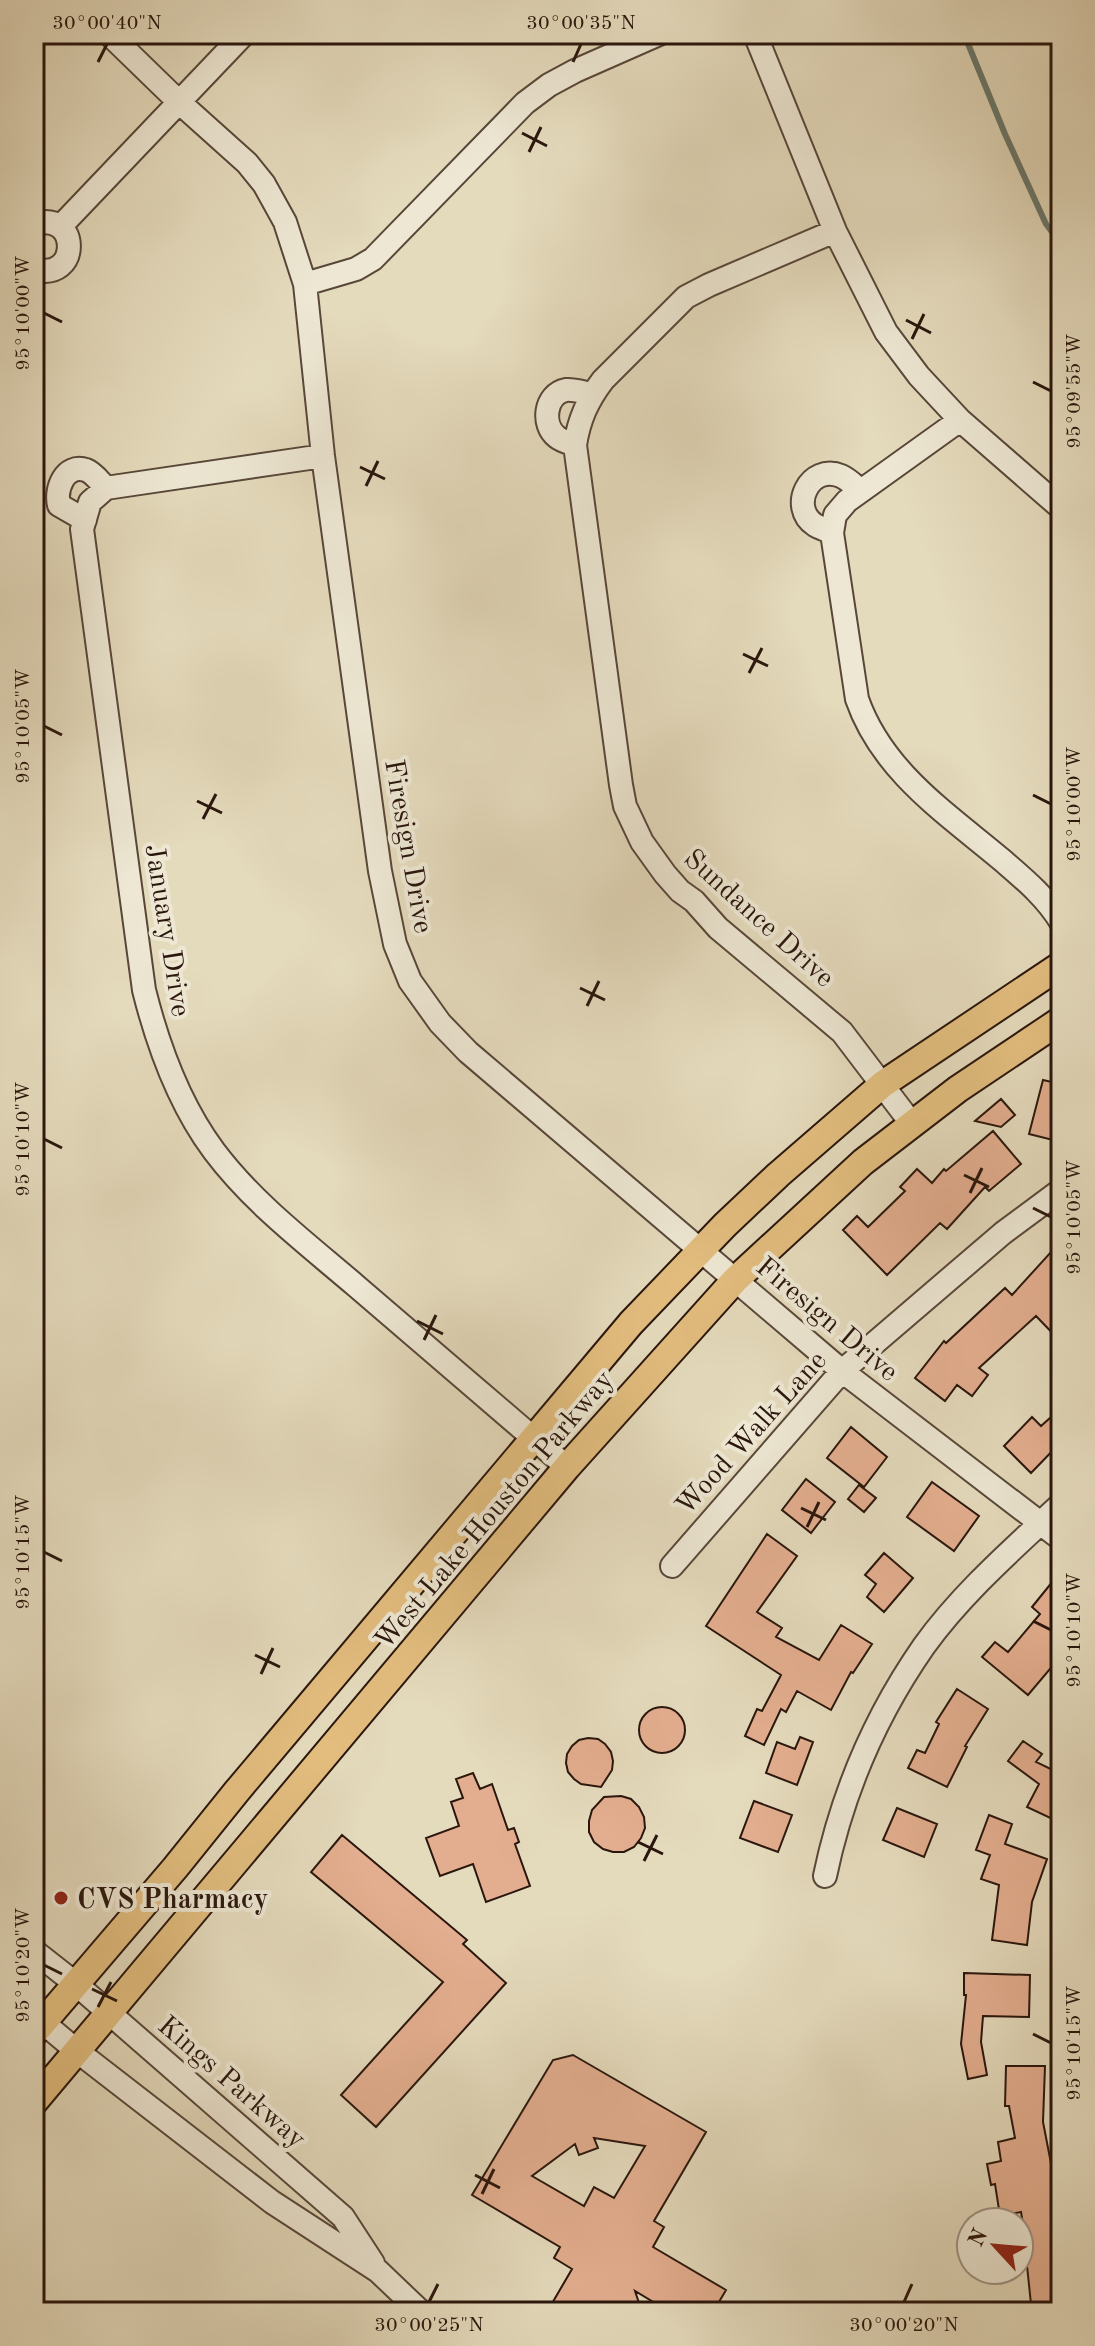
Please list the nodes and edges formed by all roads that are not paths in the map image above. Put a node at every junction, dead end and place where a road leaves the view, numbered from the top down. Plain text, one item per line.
1 (109, 34) edge
2 (244, 34) edge
3 (659, 34) edge
4 (755, 34) edge
5 (179, 102) junction
6 (34, 224) edge
7 (60, 227) junction
8 (835, 231) junction
9 (34, 269) edge
10 (305, 284) junction
11 (592, 394) junction
12 (960, 420) junction
13 (575, 445) junction
14 (323, 456) junction
15 (106, 488) junction
16 (861, 491) junction
17 (1061, 508) edge
18 (85, 520) junction
19 (832, 533) junction
20 (1061, 922) edge
21 (1061, 965) edge
22 (1061, 1020) edge
23 (883, 1084) junction
24 (912, 1124) junction
25 (1061, 1190) edge
26 (699, 1250) junction
27 (735, 1280) junction
28 (842, 1371) junction
29 (533, 1438) junction
30 (567, 1467) junction
31 (1061, 1504) edge
32 (1041, 1523) junction
33 (1061, 1539) edge
34 (672, 1566) dead end
35 (376, 1628) junction
36 (409, 1656) junction
37 (825, 1876) dead end
38 (34, 1951) edge
39 (76, 1984) junction
40 (108, 2013) junction
41 (37, 2023) edge
42 (77, 2051) junction
43 (34, 2102) edge
44 (378, 2271) junction
45 (421, 2312) edge

1 - 5 street, Firesign Drive
2 - 5 street
3 - 10 street
4 - 8 street
5 - 7 street
5 - 10 street, Firesign Drive
6 - 7 street
7 - 9 street
8 - 11 street, Sundance Drive
8 - 12 street
10 - 14 street, Firesign Drive
11 - 13 street, Sundance Drive
11 - 13 street
12 - 16 street
12 - 17 street
13 - 23 street, Sundance Drive
14 - 15 street
14 - 26 street, Firesign Drive
15 - 18 street
15 - 18 street
16 - 19 street
16 - 19 street
18 - 29 street, January Drive
19 - 20 street
21 - 23 main road, West Lake Houston Parkway
22 - 24 main road, West Lake Houston Parkway
23 - 24 street, Sundance Drive
23 - 26 main road, West Lake Houston Parkway
24 - 27 main road, West Lake Houston Parkway
25 - 28 street, Wood Walk Lane
26 - 27 street, Firesign Drive
26 - 29 main road, West Lake Houston Parkway
27 - 28 street, Firesign Drive
27 - 30 main road, West Lake Houston Parkway
28 - 32 street, Firesign Drive
28 - 34 street, Wood Walk Lane
29 - 30 street, January Drive
29 - 35 main road, West Lake Houston Parkway
30 - 36 main road, West Lake Houston Parkway
31 - 32 street
32 - 33 street, Firesign Drive
32 - 37 street
35 - 36 main road
35 - 39 main road, West Lake Houston Parkway
36 - 40 main road, West Lake Houston Parkway
38 - 39 street, Kings Parkway
39 - 40 street, Kings Parkway
39 - 41 main road, West Lake Houston Parkway
40 - 42 main road, West Lake Houston Parkway
40 - 44 street, Kings Parkway
41 - 42 street, Kings Parkway
42 - 43 main road, West Lake Houston Parkway
42 - 44 street, Kings Parkway
44 - 45 street, Kings Parkway

